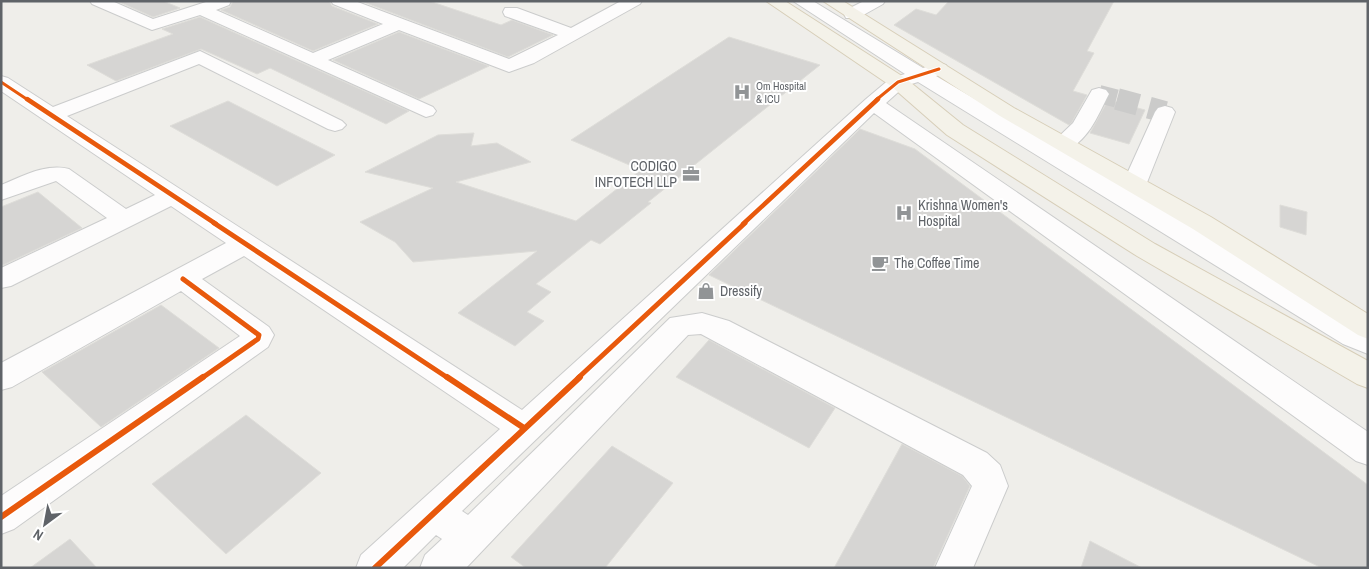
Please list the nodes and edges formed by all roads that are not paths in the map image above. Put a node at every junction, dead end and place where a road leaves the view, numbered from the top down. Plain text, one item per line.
1 (98, 1) edge
2 (224, 1) edge
3 (339, 1) edge
4 (634, 1) edge
5 (774, 1) edge
6 (801, 1) edge
7 (831, 1) edge
8 (877, 1) edge
9 (205, 11) dead end
10 (511, 12) dead end
11 (852, 14) junction
12 (398, 24) junction
13 (572, 34) junction
14 (314, 59) junction
15 (919, 75) junction
16 (1, 82) edge
17 (1099, 94) dead end
18 (873, 103) junction
19 (426, 111) dead end
20 (1165, 112) dead end
21 (51, 115) junction
22 (335, 125) dead end
23 (1062, 144) junction
24 (1134, 185) junction
25 (1, 193) edge
26 (173, 196) junction
27 (124, 219) junction
28 (245, 244) junction
29 (183, 279) junction
30 (1, 280) edge
31 (1368, 328) edge
32 (1368, 343) edge
33 (1368, 364) edge
34 (1368, 376) edge
35 (1, 378) edge
36 (524, 428) junction
37 (1368, 451) edge
38 (434, 512) junction
39 (1, 517) edge
40 (470, 538) junction
41 (375, 568) edge
42 (439, 568) edge
43 (954, 568) edge

1 - 2 street
3 - 12 street
4 - 13 street
5 - 15 main road
6 - 15 street
7 - 11 main road
8 - 11 street
9 - 14 street
10 - 13 street
11 - 15 main road
12 - 13 street
12 - 14 street
14 - 19 street
15 - 18 street
15 - 23 main road
15 - 32 street
15 - 33 street
15 - 34 main road
16 - 21 street
17 - 23 street
18 - 36 street
18 - 37 street
20 - 24 street
21 - 22 street
21 - 26 street
23 - 24 main road
24 - 31 main road
25 - 27 street
26 - 27 street
26 - 28 street
27 - 30 street
28 - 29 street
28 - 36 street
29 - 35 street
29 - 39 street
36 - 38 street
38 - 40 street
38 - 41 street
40 - 42 street
40 - 43 street

